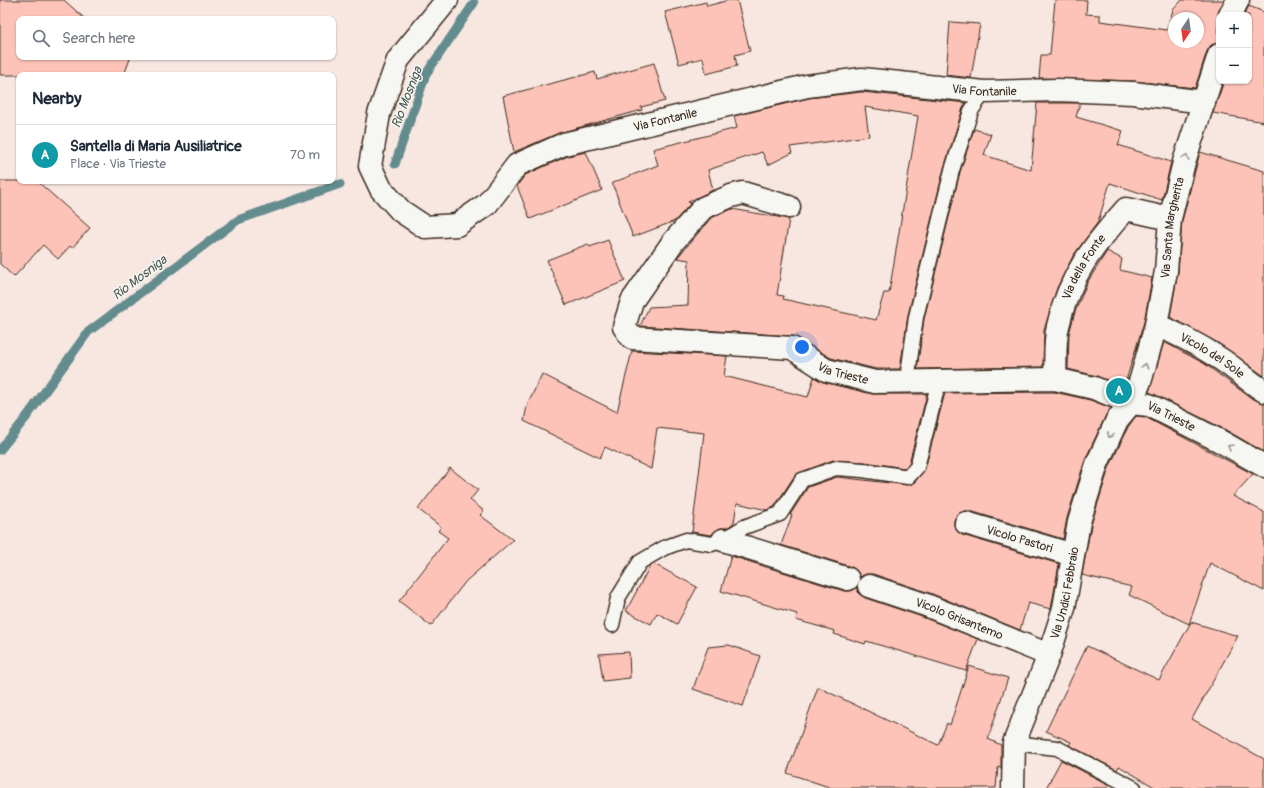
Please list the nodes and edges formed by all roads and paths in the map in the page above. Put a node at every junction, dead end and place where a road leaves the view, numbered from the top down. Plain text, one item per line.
1 (447, 0) edge
2 (1238, 0) edge
3 (1232, 12) edge
4 (1216, 64) edge
5 (984, 92) junction
6 (1204, 102) junction
7 (789, 207) dead end
8 (1170, 219) junction
9 (1156, 325) junction
10 (1055, 378) junction
11 (907, 381) junction
12 (939, 381) junction
13 (1264, 391) edge
14 (1131, 403) junction
15 (1264, 466) edge
16 (966, 522) dead end
17 (723, 540) junction
18 (1073, 555) junction
19 (848, 579) dead end
20 (869, 586) dead end
21 (612, 625) dead end
22 (1049, 655) junction
23 (1014, 743) junction
24 (1013, 788) edge
25 (1134, 788) edge

1 - 5 street, Via Fontanile
2 - 3 street
4 - 6 street, Via Santa Margherita
5 - 6 street, Via Fontanile
5 - 11 lane
8 -> 6 street, Via Santa Margherita
7 - 11 street, Via Trieste
8 - 9 street, Via Santa Margherita
8 - 10 street, Via della Fonte
9 - 13 street, Vicolo del Sole
14 -> 9 street, Via Santa Margherita
10 - 12 street, Via Trieste
10 - 14 street, Via Trieste
11 - 12 street, Via Trieste
12 - 17 lane
15 -> 14 street, Via Trieste
14 -> 18 street, Via Undici Febbraio
16 - 18 street, Vicolo Pastori
17 - 19 street
17 - 21 lane
18 - 22 street, Via Undici Febbraio
20 - 22 street, Vicolo Grisantemo
22 - 23 street, Via Undici Febbraio
23 - 24 street, Via Undici Febbraio
23 - 25 lane

